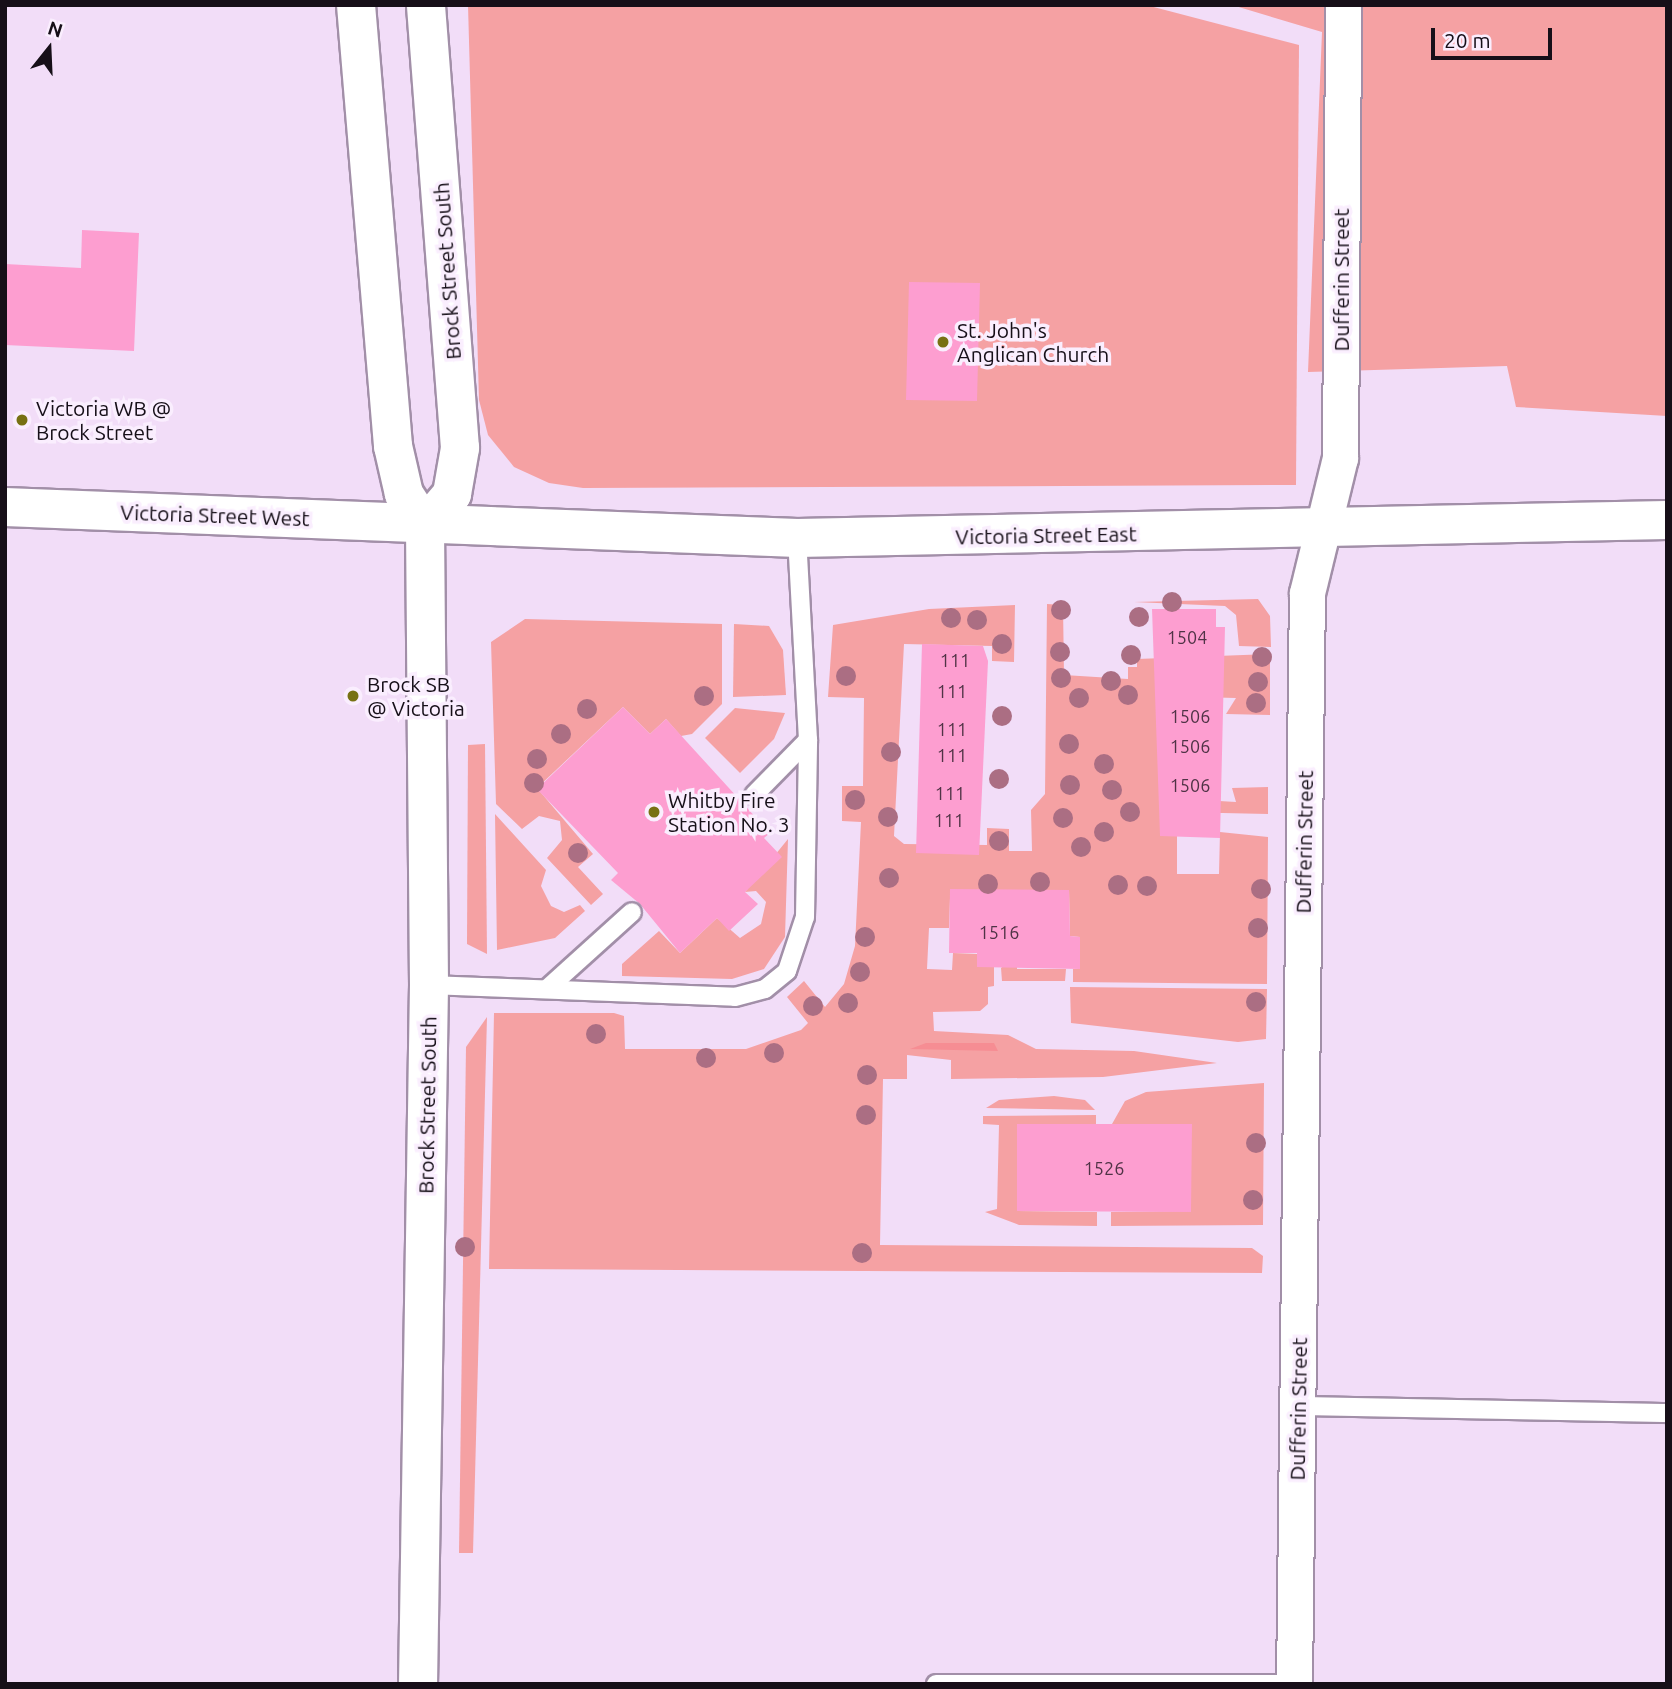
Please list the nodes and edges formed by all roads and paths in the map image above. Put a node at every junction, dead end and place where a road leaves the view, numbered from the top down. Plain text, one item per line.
1 (356, 5) edge
2 (426, 5) edge
3 (1343, 5) edge
4 (5, 507) edge
5 (1667, 520) edge
6 (425, 526) junction
7 (1324, 527) junction
8 (797, 538) junction
9 (808, 740) junction
10 (754, 795) dead end
11 (632, 912) dead end
12 (429, 985) junction
13 (548, 988) junction
14 (1299, 1406) junction
15 (1667, 1413) edge
16 (418, 1684) edge
17 (936, 1684) edge
18 (1294, 1684) edge

1 - 6 main road
2 - 6 main road, Brock Street South
3 - 7 street, Dufferin Street
4 - 6 main road, Victoria Street West
5 - 7 main road, Victoria Street East
6 - 8 main road, Victoria Street East
6 - 12 main road, Brock Street South
7 - 8 main road, Victoria Street East
7 - 14 street, Dufferin Street
8 - 9 lane
9 - 10 lane
9 - 13 lane
11 - 13 lane
12 - 13 lane
12 - 16 main road, Brock Street South
14 - 15 lane
14 - 18 street, Dufferin Street
17 - 18 lane

